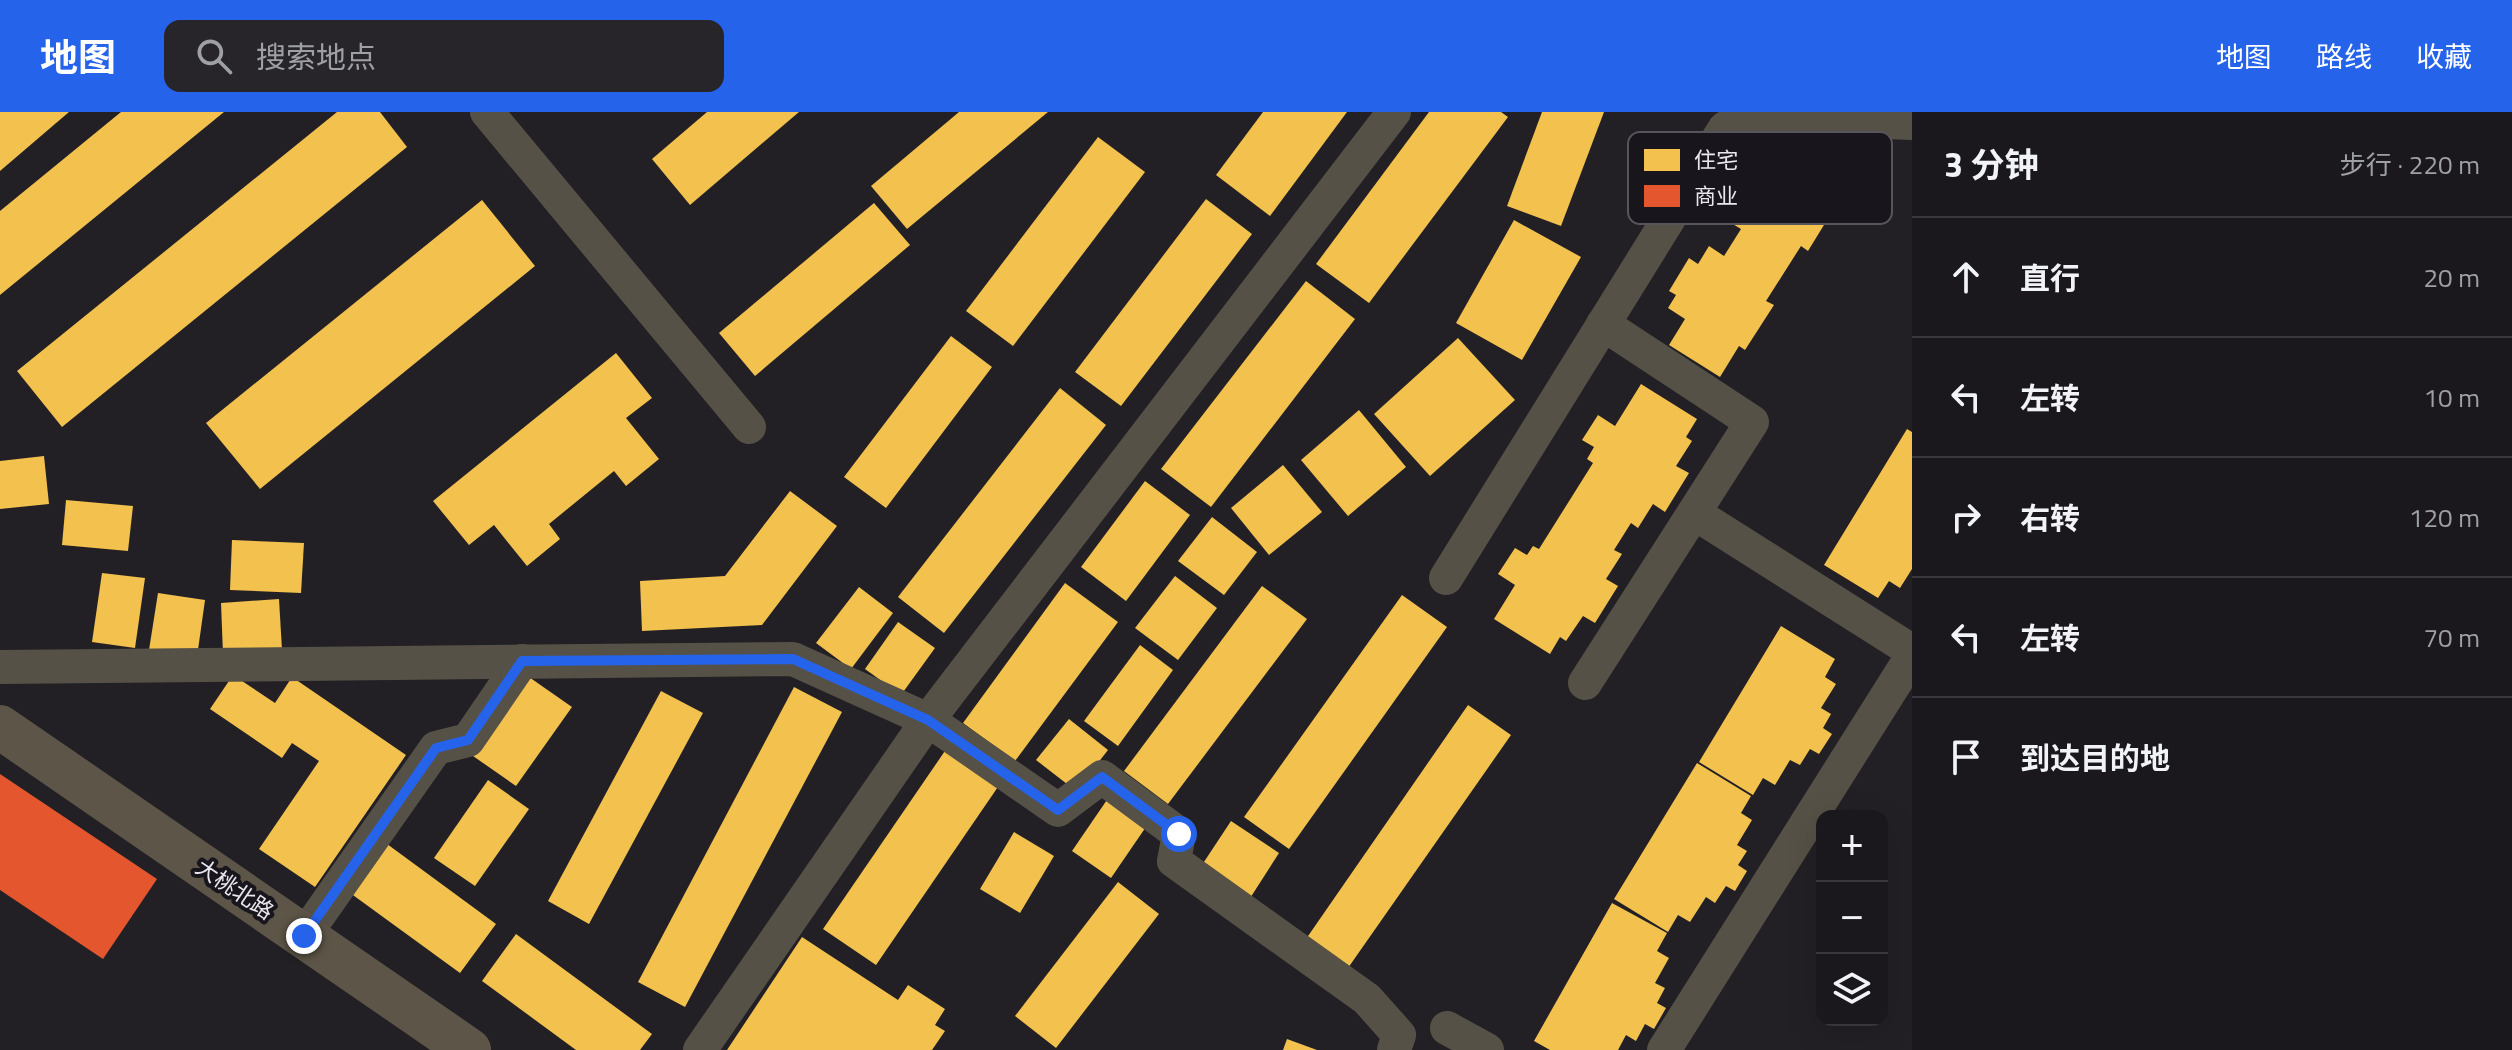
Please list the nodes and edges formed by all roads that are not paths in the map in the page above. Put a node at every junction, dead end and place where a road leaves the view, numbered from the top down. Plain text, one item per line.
1 (487, 112) edge
2 (1394, 112) edge
3 (1912, 123) edge
4 (1723, 132) edge
5 (1665, 224) edge
6 (1603, 324) junction
7 (749, 427) dead end
8 (1694, 513) junction
9 (1446, 578) dead end
10 (1912, 653) edge
11 (522, 661) junction
12 (0, 667) edge
13 (1585, 683) dead end
14 (928, 720) junction
15 (0, 727) edge
16 (304, 936) junction
17 (1447, 1028) dead end
18 (469, 1050) edge
19 (700, 1050) edge
20 (1394, 1050) edge
21 (1487, 1050) edge
22 (1664, 1050) edge

1 - 7 street
2 - 14 street
3 - 4 street
5 - 6 street
6 - 8 street
6 - 9 street
8 - 10 street
8 - 13 street
10 - 22 street
11 - 12 street
11 - 14 street
11 - 16 street
14 - 19 street
14 - 20 street
15 - 16 street, 大桃北路
16 - 18 street, 大桃北路
17 - 21 street

